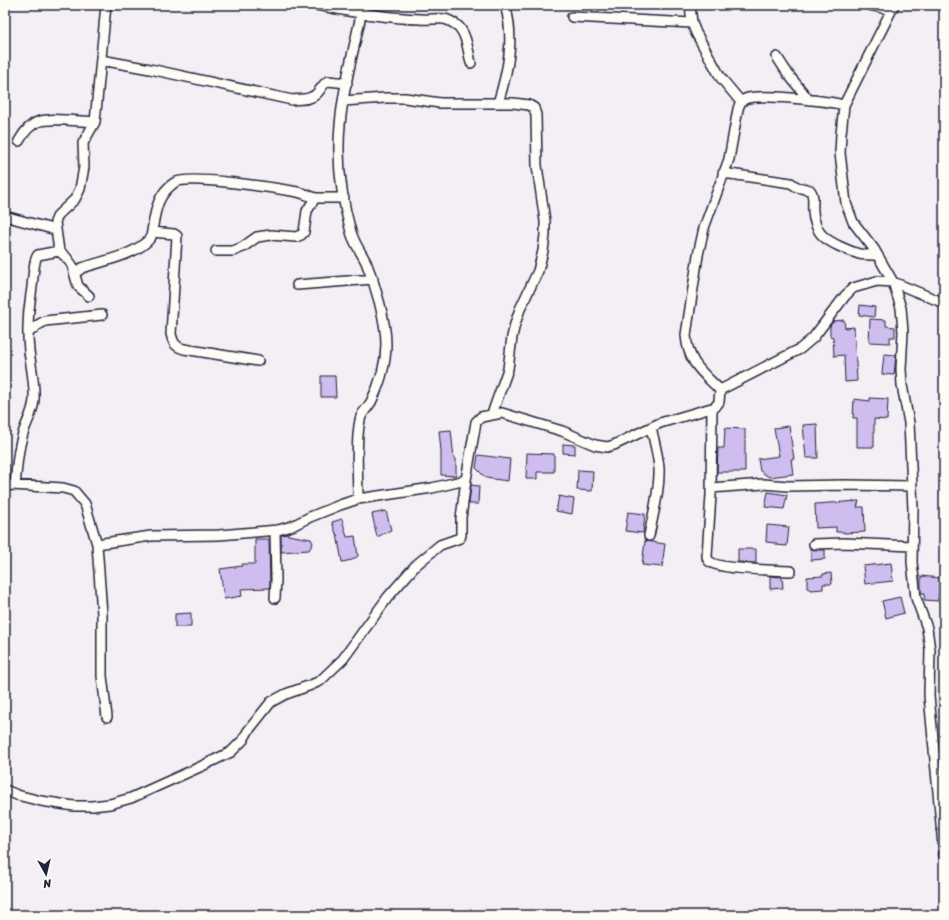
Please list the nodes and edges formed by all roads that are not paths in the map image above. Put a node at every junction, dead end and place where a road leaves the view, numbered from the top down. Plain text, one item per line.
1 (106, 5) edge
2 (317, 5) edge
3 (505, 5) edge
4 (690, 5) edge
5 (869, 5) edge
6 (892, 8) edge
7 (363, 9) edge
8 (572, 17) dead end
9 (692, 23) junction
10 (777, 56) dead end
11 (102, 60) junction
12 (471, 63) dead end
13 (347, 83) junction
14 (809, 100) junction
15 (343, 102) junction
16 (740, 102) junction
17 (498, 103) junction
18 (844, 105) junction
19 (95, 122) junction
20 (18, 141) dead end
21 (723, 173) junction
22 (315, 198) junction
23 (344, 198) junction
24 (8, 217) dead end
25 (56, 230) junction
26 (152, 232) junction
27 (59, 251) junction
28 (216, 251) dead end
29 (877, 255) junction
30 (75, 273) junction
31 (373, 279) junction
32 (893, 282) junction
33 (297, 284) dead end
34 (89, 296) dead end
35 (944, 303) edge
36 (102, 315) dead end
37 (28, 333) junction
38 (258, 360) dead end
39 (720, 390) junction
40 (712, 408) junction
41 (492, 414) junction
42 (651, 427) junction
43 (466, 480) junction
44 (15, 485) junction
45 (912, 486) junction
46 (5, 487) edge
47 (711, 488) junction
48 (358, 499) junction
49 (275, 531) junction
50 (649, 536) dead end
51 (97, 544) junction
52 (814, 544) dead end
53 (912, 546) junction
54 (791, 571) dead end
55 (275, 598) dead end
56 (107, 717) dead end
57 (5, 790) edge
58 (944, 856) edge

1 - 11 street
2 - 7 street
3 - 17 street
4 - 9 street
5 - 6 street
6 - 18 street
7 - 12 street
7 - 13 street
8 - 9 street
9 - 16 street
10 - 14 street
11 - 13 street
11 - 19 street
13 - 15 street
14 - 16 street
14 - 18 street
15 - 17 street
15 - 23 street
16 - 21 street
17 - 41 street
18 - 29 street
19 - 20 street
19 - 25 street
21 - 29 street
21 - 39 street
22 - 23 street
22 - 26 street
22 - 28 street
23 - 31 street
24 - 25 street
25 - 27 street
26 - 30 street
26 - 38 street
27 - 30 street
27 - 37 street
29 - 32 street
30 - 34 street
31 - 33 street
31 - 48 street
32 - 35 street
32 - 39 street
32 - 45 street
36 - 37 street
37 - 44 street
39 - 40 street
40 - 42 street
40 - 47 street
41 - 42 street
41 - 43 street
42 - 50 street
43 - 48 street
43 - 57 street
44 - 46 street
44 - 51 street
45 - 47 street
45 - 53 street
47 - 54 street
48 - 49 street
49 - 51 street
49 - 55 street
51 - 56 street
52 - 53 street
53 - 58 street

